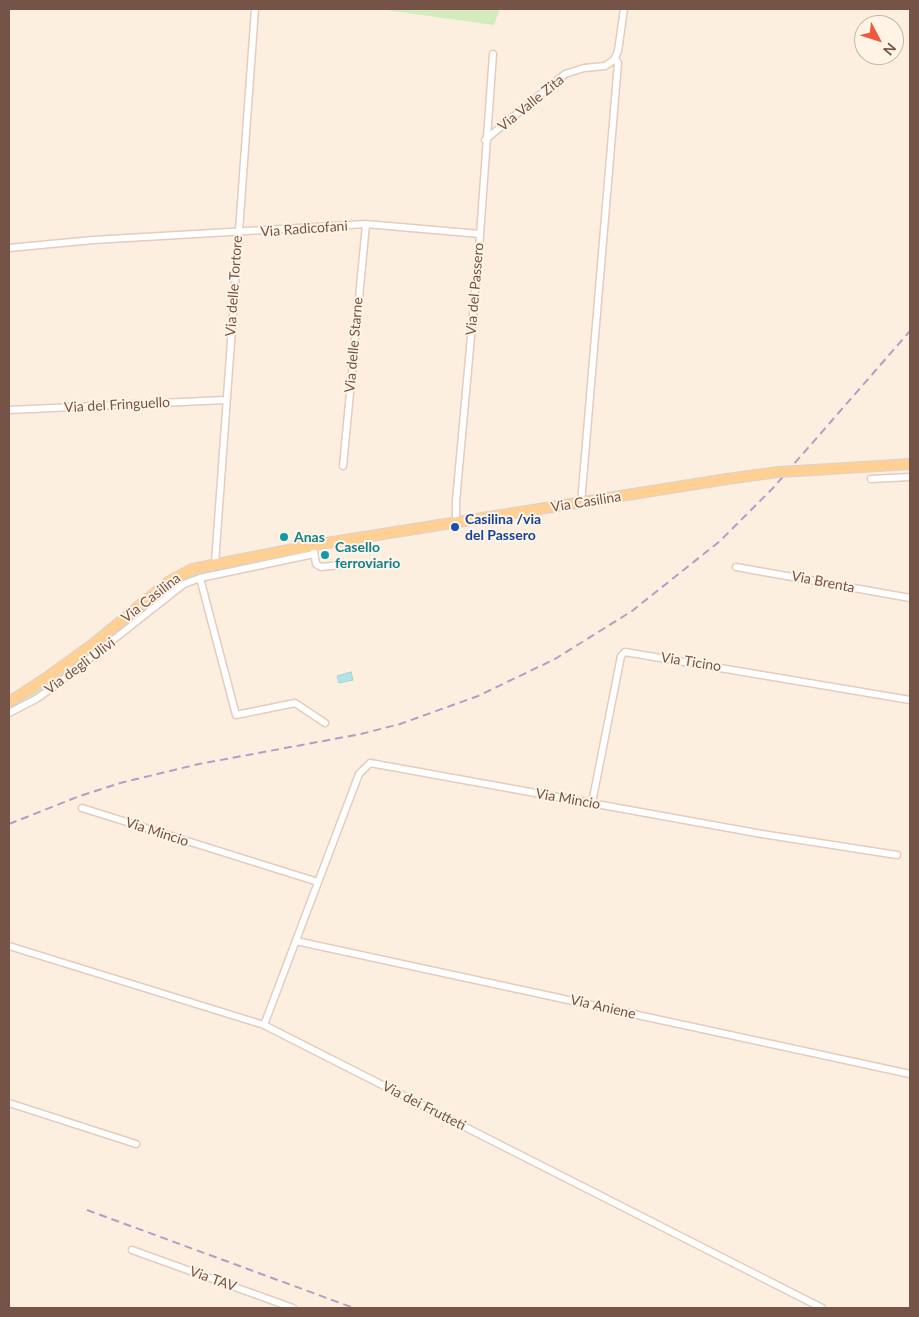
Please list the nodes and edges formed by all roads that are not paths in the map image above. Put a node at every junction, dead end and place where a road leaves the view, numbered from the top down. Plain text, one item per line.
1 (255, 9) edge
2 (624, 9) edge
3 (493, 54) dead end
4 (616, 58) junction
5 (485, 140) junction
6 (366, 224) junction
7 (238, 233) junction
8 (480, 234) junction
9 (9, 248) edge
10 (225, 400) junction
11 (9, 410) edge
12 (910, 464) edge
13 (343, 466) dead end
14 (910, 477) edge
15 (871, 479) dead end
16 (581, 503) junction
17 (456, 523) junction
18 (314, 550) junction
19 (215, 563) junction
20 (351, 564) dead end
21 (736, 567) dead end
22 (200, 578) junction
23 (910, 598) edge
24 (910, 700) edge
25 (9, 702) edge
26 (9, 713) edge
27 (326, 723) dead end
28 (592, 803) junction
29 (82, 808) dead end
30 (897, 855) dead end
31 (318, 882) junction
32 (296, 941) junction
33 (9, 946) edge
34 (264, 1025) junction
35 (910, 1074) edge
36 (9, 1103) edge
37 (136, 1144) dead end
38 (132, 1250) dead end
39 (293, 1308) edge
40 (822, 1308) edge

1 - 7 street, Via delle Tortore
2 - 4 street
3 - 5 street, Via del Passero
4 - 5 street, Via Valle Zita
4 - 16 street
5 - 8 street, Via del Passero
6 - 7 street, Via Radicofani
6 - 8 street, Via Radicofani
6 - 13 street, Via delle Starne
7 - 9 street, Via Radicofani
7 - 10 street, Via delle Tortore
8 - 17 street, Via del Passero
10 - 11 street, Via del Fringuello
10 - 19 street, Via delle Tortore
12 - 16 main road, Via Casilina, bridge
14 - 15 street
16 - 17 main road, Via Casilina
17 - 18 main road, Via Casilina
18 - 19 main road, Via Casilina
18 - 20 street
18 - 22 street, Via degli Ulivi
19 - 25 main road, Via Casilina
21 - 23 street, Via Brenta
22 - 26 street, Via degli Ulivi
22 - 27 street
24 - 28 street, Via Ticino
28 - 30 street, Via Mincio
28 - 31 street, Via Mincio
29 - 31 street, Via Mincio
31 - 32 street, Via Mincio
32 - 34 street, Via Mincio
32 - 35 street, Via Aniene
33 - 34 street, Via dei Frutteti
34 - 40 street, Via dei Frutteti
36 - 37 street
38 - 39 street, Via TAV

